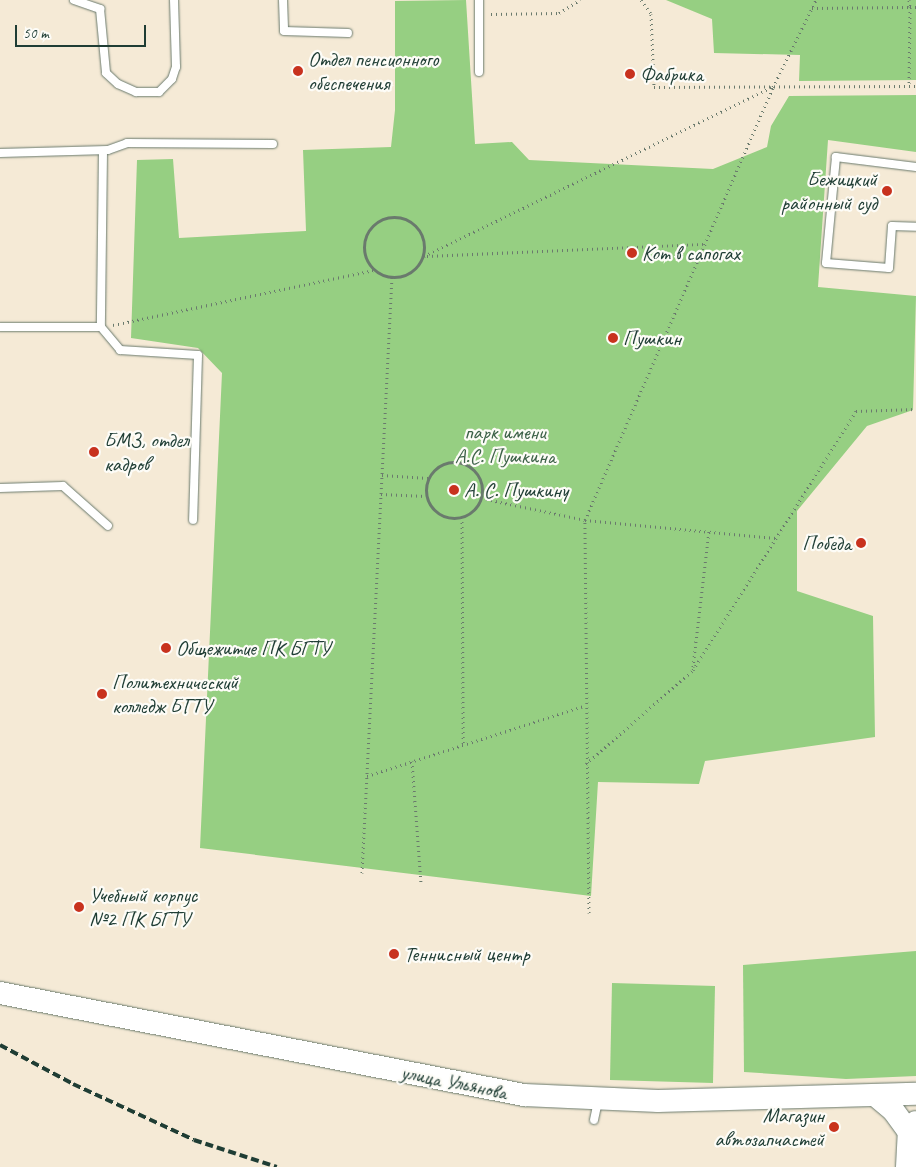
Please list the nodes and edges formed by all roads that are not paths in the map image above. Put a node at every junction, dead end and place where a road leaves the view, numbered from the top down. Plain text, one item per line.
1 (74, 0) edge
2 (174, 0) edge
3 (283, 0) edge
4 (479, 0) edge
5 (348, 33) dead end
6 (479, 72) dead end
7 (273, 144) dead end
8 (103, 151) junction
9 (0, 154) edge
10 (916, 167) edge
11 (916, 227) edge
12 (0, 327) edge
13 (101, 327) junction
14 (0, 488) edge
15 (193, 520) dead end
16 (108, 526) dead end
17 (0, 993) edge
18 (916, 1094) edge
19 (876, 1095) junction
20 (912, 1127) edge
21 (907, 1167) edge

1 - 2 lane
3 - 5 lane
4 - 6 lane
7 - 8 lane
8 - 9 lane
8 - 13 lane
10 - 11 lane
12 - 13 lane
13 - 15 lane
14 - 16 lane
17 - 19 main road, улица Ульянова
18 - 19 main road, улица Ульянова
19 - 20 main road
20 - 21 main road

